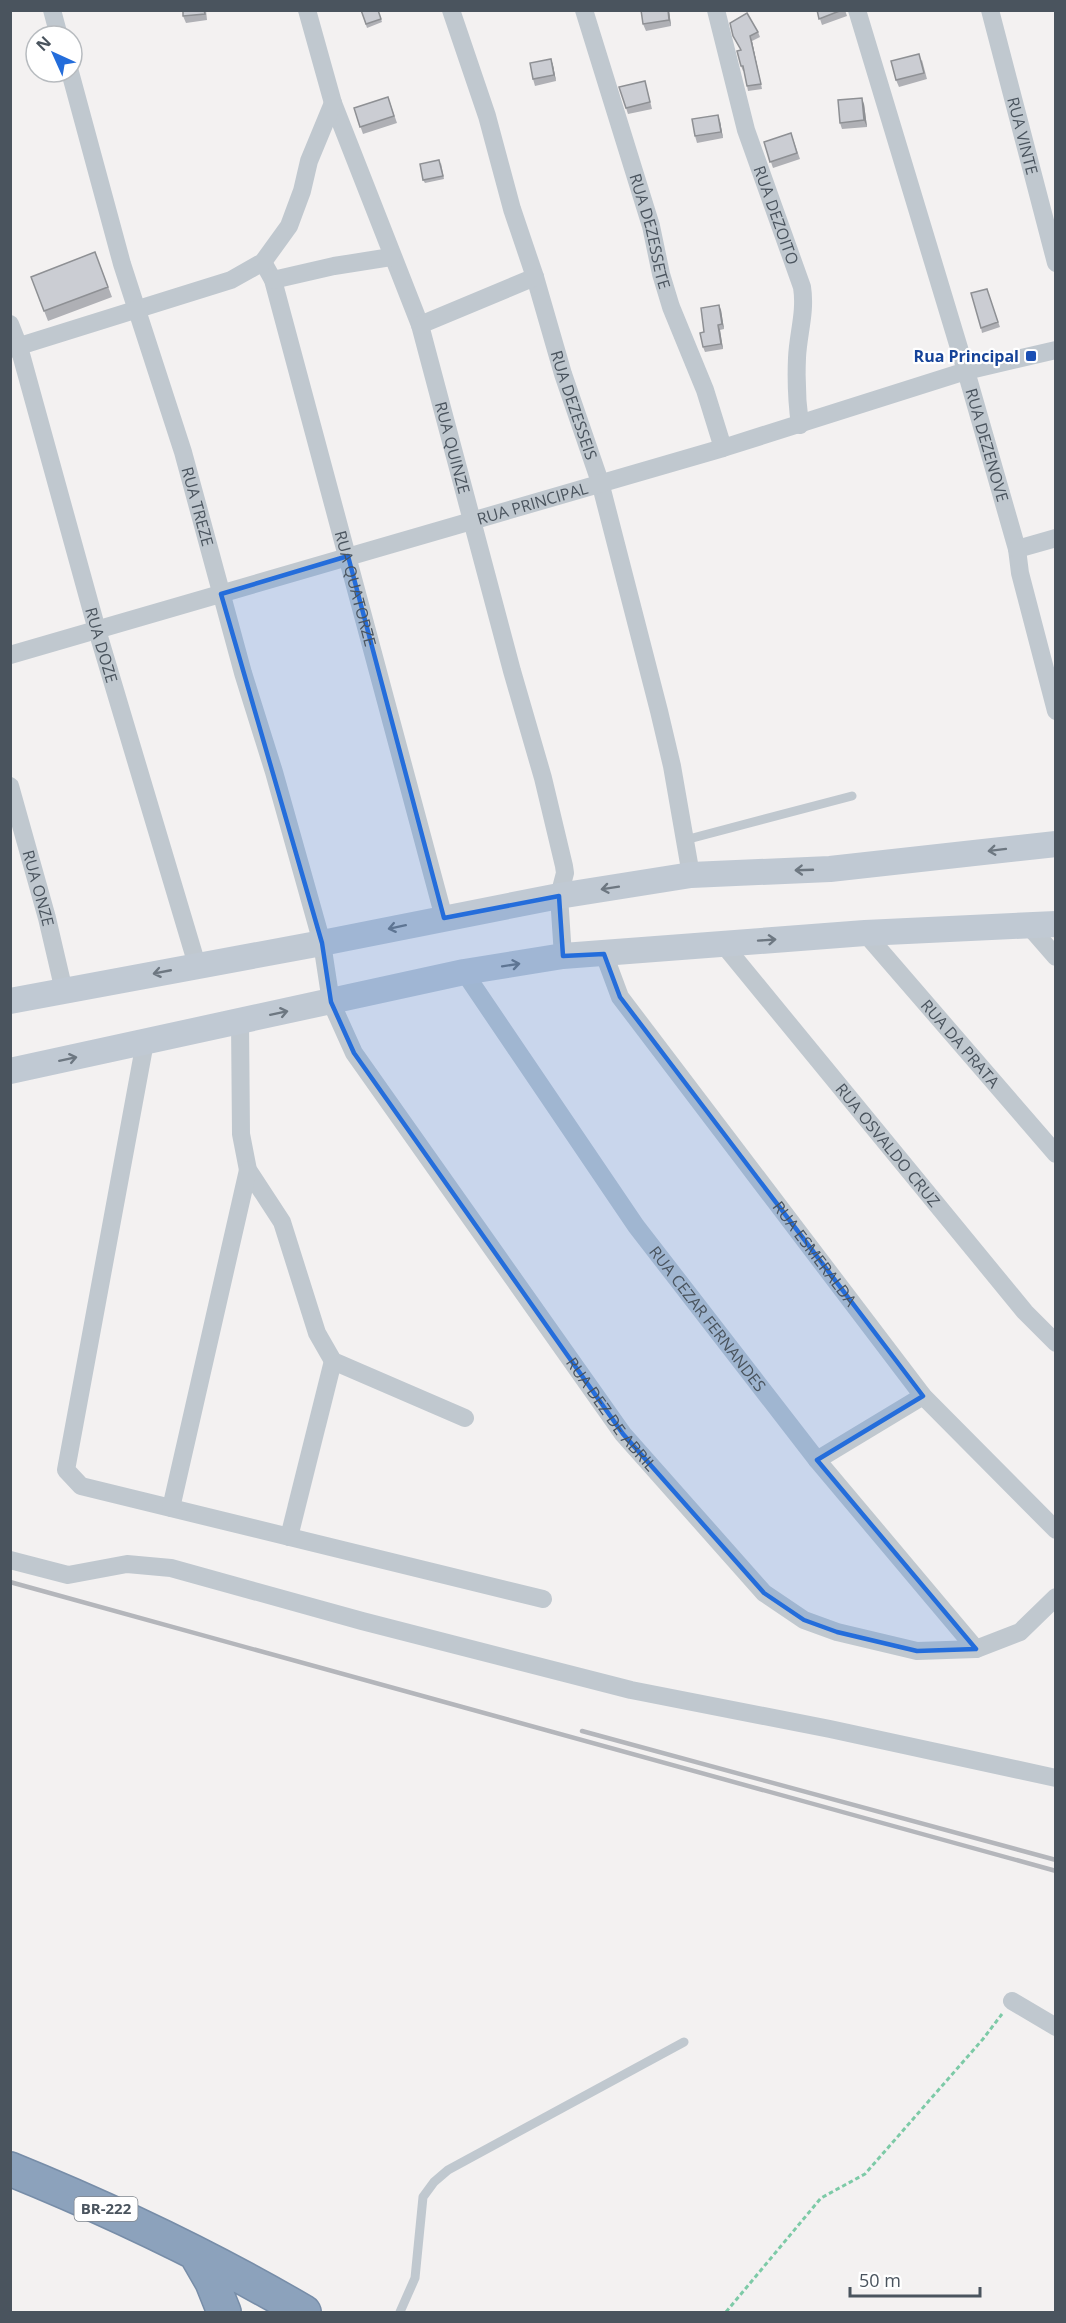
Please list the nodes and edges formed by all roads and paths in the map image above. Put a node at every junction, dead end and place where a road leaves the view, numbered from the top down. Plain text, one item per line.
1 (307, 10) edge
2 (451, 10) edge
3 (584, 10) edge
4 (716, 10) edge
5 (857, 10) edge
6 (990, 10) edge
7 (72, 84) edge
8 (333, 103) junction
9 (392, 257) junction
10 (263, 262) junction
11 (1056, 263) edge
12 (535, 277) junction
13 (273, 280) junction
14 (137, 310) junction
15 (10, 324) edge
16 (420, 326) junction
17 (15, 348) edge
18 (1056, 350) edge
19 (966, 371) junction
20 (800, 425) junction
21 (723, 448) junction
22 (600, 482) junction
23 (471, 520) junction
24 (1056, 538) edge
25 (1017, 549) junction
26 (348, 556) junction
27 (221, 594) junction
28 (97, 630) junction
29 (10, 655) edge
30 (1055, 704) edge
31 (10, 786) edge
32 (852, 796) dead end
33 (685, 840) junction
34 (1056, 843) edge
35 (691, 874) junction
36 (559, 896) junction
37 (444, 918) junction
38 (1056, 924) edge
39 (1029, 926) junction
40 (865, 933) junction
41 (322, 943) junction
42 (723, 944) junction
43 (604, 954) junction
44 (563, 956) junction
45 (1056, 957) edge
46 (197, 965) junction
47 (464, 972) junction
48 (64, 991) junction
49 (10, 1001) edge
50 (331, 1002) junction
51 (240, 1022) junction
52 (145, 1042) junction
53 (10, 1071) edge
54 (1056, 1154) edge
55 (248, 1170) junction
56 (1056, 1343) edge
57 (333, 1361) junction
58 (923, 1396) junction
59 (465, 1418) dead end
60 (817, 1460) junction
61 (171, 1508) junction
62 (1056, 1530) edge
63 (288, 1537) junction
64 (10, 1560) edge
65 (1056, 1597) edge
66 (543, 1599) dead end
67 (976, 1649) junction
68 (1056, 1778) edge
69 (1012, 2001) joint
70 (1056, 2027) edge
71 (684, 2042) dead end
72 (10, 2169) edge
73 (197, 2256) junction
74 (302, 2312) edge
75 (224, 2313) edge
76 (400, 2313) edge
77 (726, 2313) edge

1 - 8 street, RUA QUINZE
2 - 12 street, RUA DEZESSEIS
3 - 21 street, RUA DEZESSETE
4 - 20 street, RUA DEZOITO
5 - 19 street, RUA DEZENOVE
6 - 11 street, RUA VINTE
7 - 14 street, RUA TREZE
8 - 9 street, RUA QUINZE
8 - 10 street
9 - 13 street
9 - 16 street, RUA QUINZE
10 - 13 street, RUA QUATORZE
10 - 14 street
12 - 16 street
12 - 22 street, RUA DEZESSEIS
13 - 26 street, RUA QUATORZE
14 - 17 street
14 - 27 street, RUA TREZE
15 - 17 street, RUA DOZE
16 - 23 street, RUA QUINZE
17 - 28 street, RUA DOZE
18 - 19 street, RUA PRINCIPAL
19 - 20 street, RUA PRINCIPAL
19 - 25 street, RUA DEZENOVE
20 - 21 street, RUA PRINCIPAL
21 - 22 street, RUA PRINCIPAL
22 - 23 street, RUA PRINCIPAL
22 - 33 street, RUA DEZESSEIS
23 - 26 street, RUA PRINCIPAL
23 - 36 street, RUA QUINZE
24 - 25 street
25 - 30 street, RUA DEZENOVE
26 - 27 street, RUA PRINCIPAL
26 - 37 street, RUA QUATORZE
27 - 28 street, RUA PRINCIPAL
27 - 41 street, RUA TREZE
28 - 29 street, RUA PRINCIPAL
28 - 46 street, RUA DOZE
31 - 48 street, RUA ONZE
32 - 33 lane
33 - 35 street, RUA DEZESSEIS
34 -> 35 street
35 -> 36 street
36 - 37 street
36 - 44 street, RUA QUINZE
37 -> 41 street
38 - 39 street
39 - 40 street
39 - 45 street
42 -> 40 street
40 - 54 street, RUA DA PRATA
41 - 46 street
41 - 50 street, RUA DEZ DE ABRIL
42 - 43 street
42 - 56 street, RUA OSVALDO CRUZ
43 - 44 street
43 - 58 street, RUA ESMERALDA
47 -> 44 street
46 -> 48 street
47 - 50 street
47 - 60 street, RUA CEZAR FERNANDES
48 - 49 street
51 -> 50 street
50 - 67 street, RUA DEZ DE ABRIL
51 - 52 street
51 - 55 street
53 -> 52 street
52 - 61 street
55 - 57 street
55 - 61 street
57 - 59 street
57 - 63 street
58 - 60 street
58 - 62 street, RUA ESMERALDA
60 - 67 street, RUA CEZAR FERNANDES
61 - 63 street
63 - 66 street
64 - 68 street
65 - 67 street, RUA DEZ DE ABRIL
69 - 70 street
69 - 77 path
71 - 76 lane
72 - 73 highway, BR-222
73 - 74 highway, BR-222
73 - 75 highway

